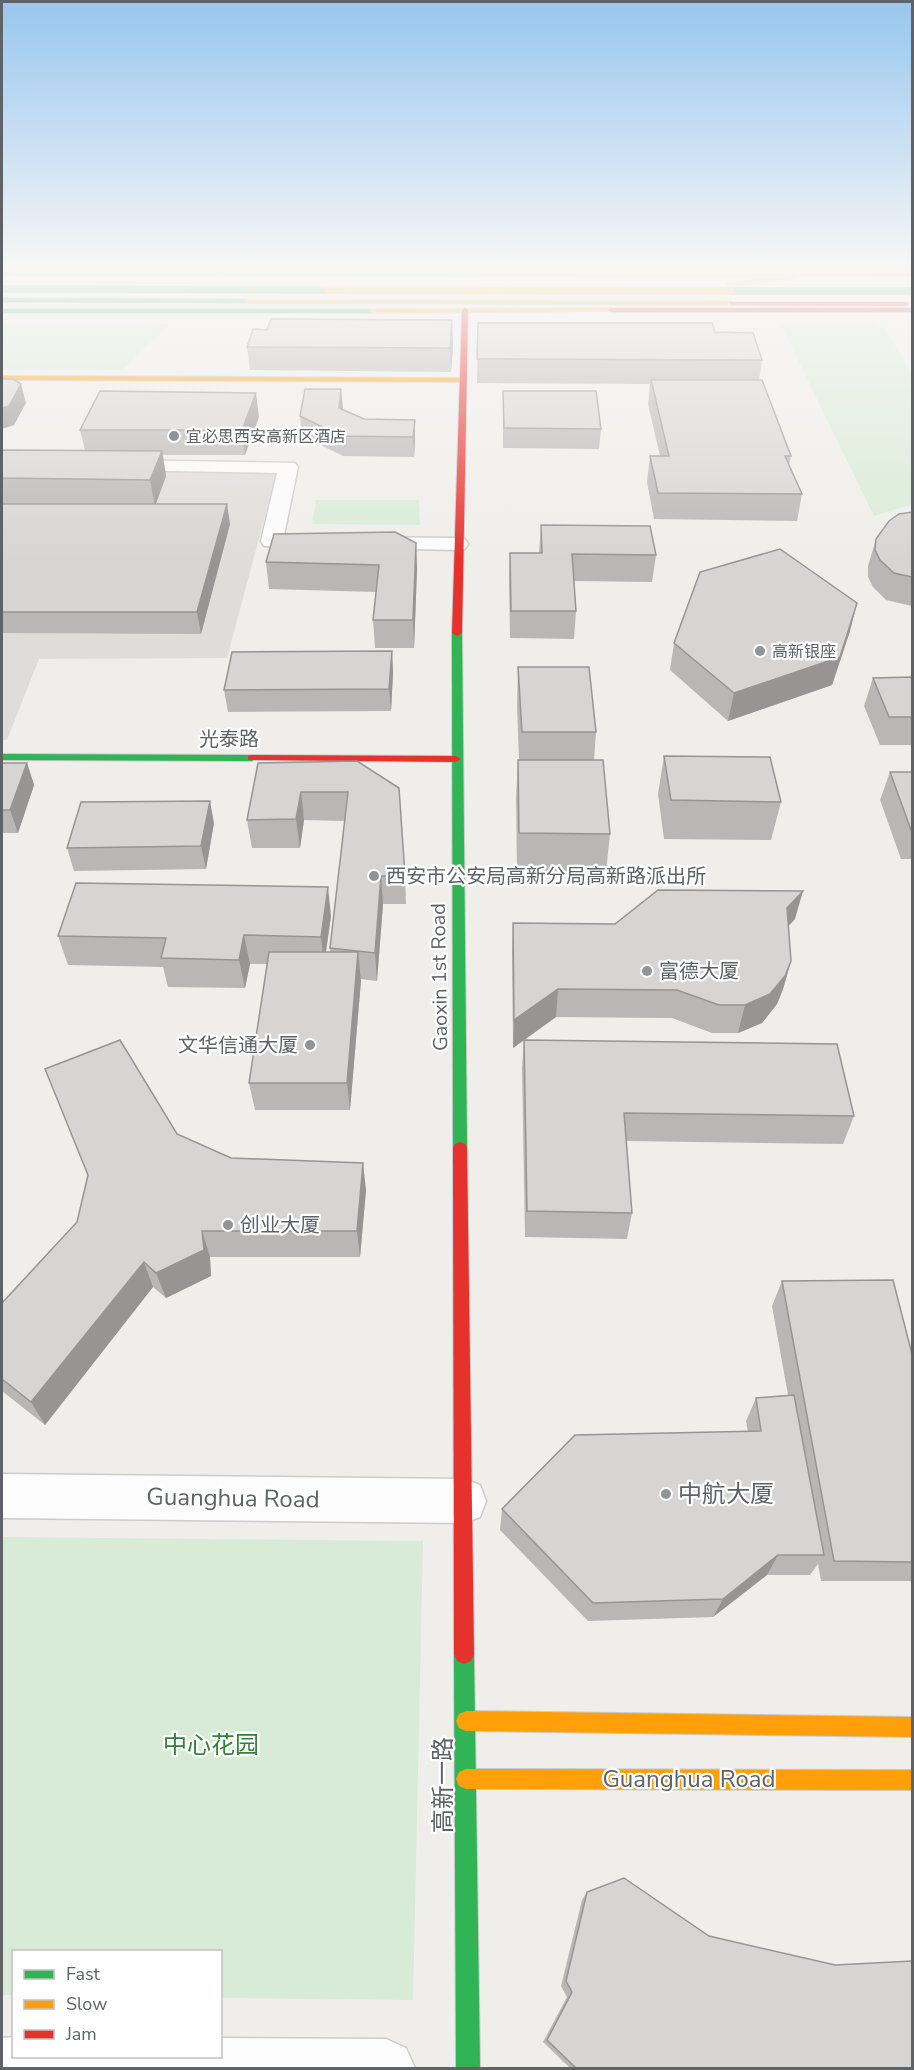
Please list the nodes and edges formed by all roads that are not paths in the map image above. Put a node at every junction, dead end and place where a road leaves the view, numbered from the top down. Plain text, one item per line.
1 (463, 366) edge
2 (2, 378) edge
3 (463, 380) junction
4 (97, 466) edge
5 (330, 542) edge
6 (353, 542) edge
7 (457, 544) junction
8 (2, 757) edge
9 (456, 759) junction
10 (2, 1496) edge
11 (464, 1500) junction
12 (466, 1721) junction
13 (912, 1727) edge
14 (466, 1779) junction
15 (912, 1780) edge
16 (2, 2066) edge
17 (386, 2068) edge
18 (468, 2068) edge

1 - 3 main road, Gaoxin 1st Road
2 - 3 main road
3 - 7 main road, Gaoxin 1st Road
4 - 5 street
6 - 7 street
7 - 9 main road, Gaoxin 1st Road
8 - 9 main road, 光泰路
9 - 11 main road, Gaoxin 1st Road
10 - 11 street, Guanghua Road
11 - 12 main road, 高新一路
12 - 13 main road
12 - 14 main road, 高新一路
14 - 15 main road, Guanghua Road
14 - 18 main road, 高新一路
16 - 17 street

